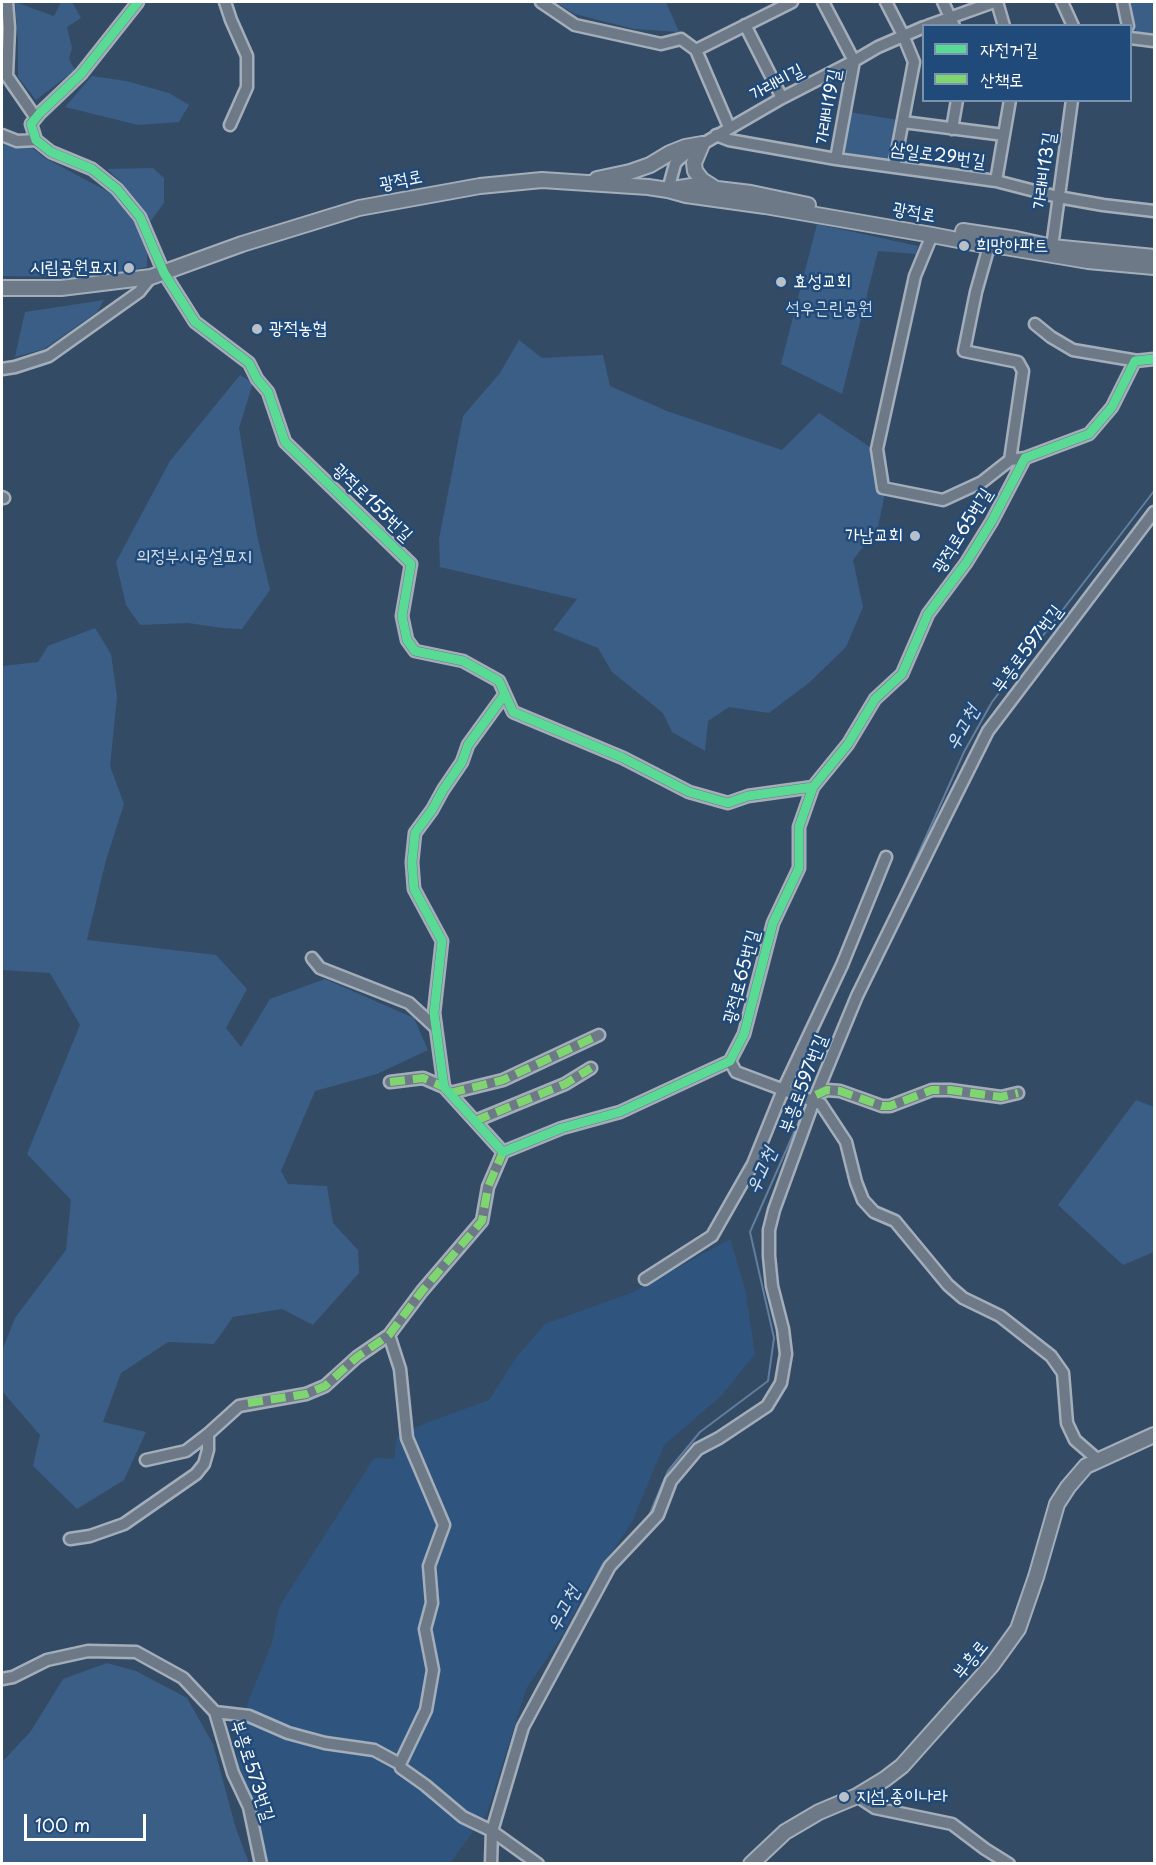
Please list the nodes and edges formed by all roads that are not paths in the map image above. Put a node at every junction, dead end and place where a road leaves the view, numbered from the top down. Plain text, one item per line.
1 (7, 2) edge
2 (138, 2) edge
3 (225, 2) edge
4 (541, 2) edge
5 (792, 2) edge
6 (823, 2) edge
7 (886, 2) edge
8 (943, 2) edge
9 (995, 2) edge
10 (1062, 2) edge
11 (1124, 2) edge
12 (952, 21) edge
13 (936, 24) edge
14 (1003, 24) edge
15 (1071, 24) edge
16 (1128, 24) edge
17 (745, 26) junction
18 (922, 28) edge
19 (903, 35) junction
20 (1132, 38) edge
21 (1155, 41) edge
22 (696, 50) junction
23 (854, 62) junction
24 (782, 98) junction
25 (957, 102) edge
26 (1011, 102) edge
27 (1072, 102) edge
28 (36, 118) junction
29 (903, 122) junction
30 (230, 125) dead end
31 (729, 127) junction
32 (952, 129) junction
33 (2, 135) edge
34 (716, 135) junction
35 (1004, 135) junction
36 (36, 140) junction
37 (702, 144) junction
38 (836, 159) junction
39 (894, 167) junction
40 (996, 181) junction
41 (583, 182) junction
42 (717, 189) junction
43 (668, 190) junction
44 (1058, 196) junction
45 (1155, 211) edge
46 (932, 235) junction
47 (989, 246) junction
48 (1052, 247) junction
49 (1155, 257) edge
50 (1155, 267) edge
51 (158, 275) junction
52 (2, 288) edge
53 (1035, 324) dead end
54 (1155, 359) edge
55 (1138, 361) junction
56 (2, 369) edge
57 (1025, 458) junction
58 (1010, 460) junction
59 (1155, 512) edge
60 (505, 694) junction
61 (813, 787) junction
62 (886, 857) dead end
63 (312, 958) dead end
64 (436, 1028) junction
65 (599, 1035) dead end
66 (730, 1061) junction
67 (591, 1068) dead end
68 (390, 1082) dead end
69 (447, 1090) junction
70 (784, 1090) junction
71 (1018, 1093) dead end
72 (813, 1099) junction
73 (475, 1121) junction
74 (502, 1152) junction
75 (645, 1279) dead end
76 (389, 1335) junction
77 (208, 1434) junction
78 (1155, 1435) edge
79 (146, 1460) dead end
80 (1098, 1460) junction
81 (70, 1539) dead end
82 (2, 1679) edge
83 (215, 1712) junction
84 (400, 1764) junction
85 (856, 1796) junction
86 (492, 1831) junction
87 (261, 1863) edge
88 (491, 1863) edge
89 (538, 1863) edge
90 (751, 1863) edge
91 (1009, 1863) edge

1 - 28 street
2 - 28 street
3 - 30 street
4 - 22 street
5 - 17 street
6 - 23 street
7 - 19 street
8 - 12 street
9 - 12 street, 가래비길
9 - 14 street
10 - 15 street
11 - 16 street
12 - 13 street, 가래비길
17 - 22 street
17 - 24 street
18 - 19 street, 가래비길
19 - 23 street, 가래비길
19 - 29 street
20 - 21 street
22 - 31 street
23 - 24 street, 가래비길
23 - 38 street, 가래비19길
24 - 31 street, 가래비길
25 - 32 street
26 - 35 street
27 - 44 street, 가래비13길
28 - 36 street
29 - 32 street
29 - 39 street
31 - 34 street, 가래비길
32 - 35 street
33 - 36 street
34 - 37 street, 가래비길
34 - 38 street, 삼일로29번길
35 - 40 street
36 - 51 street
37 - 41 main road
37 - 42 main road
37 - 43 street, 가래비길
38 - 39 street, 삼일로29번길
39 - 40 street, 삼일로29번길
40 - 44 street, 삼일로29번길
41 - 43 main road, 광적로
41 - 51 main road, 광적로
42 - 43 main road, 광적로
42 - 48 main road, 광적로
43 - 46 main road, 광적로
44 - 45 street, 삼일로29번길
44 - 48 street, 가래비13길
46 - 47 main road, 광적로
46 - 58 street
47 - 50 main road, 광적로
47 - 58 street
48 - 49 main road, 광적로
51 - 52 main road, 광적로
51 - 56 street, 광적로
51 - 60 street, 광적로155번길
53 - 55 street
54 - 55 street
55 - 57 street
57 - 58 street
57 - 61 street, 광적로65번길
59 - 72 street, 부흥로597번길
60 - 61 street, 광적로155번길
60 - 64 street
61 - 66 street, 광적로65번길
62 - 70 street
63 - 64 street
64 - 69 street
65 - 69 street
66 - 70 street
66 - 74 street
67 - 73 street
68 - 69 street
69 - 73 street
70 - 72 street
70 - 75 street
71 - 72 street
72 - 80 street
72 - 86 street, 부흥로597번길
73 - 74 street
74 - 76 street
76 - 77 street
76 - 84 street
77 - 79 street
77 - 81 street
78 - 80 main road, 부흥로
80 - 85 main road, 부흥로
82 - 83 street, 부흥로573번길
83 - 84 street
83 - 87 street, 부흥로573번길
84 - 86 street
85 - 90 main road, 부흥로
85 - 91 street
86 - 88 street, 부흥로597번길
86 - 89 street

